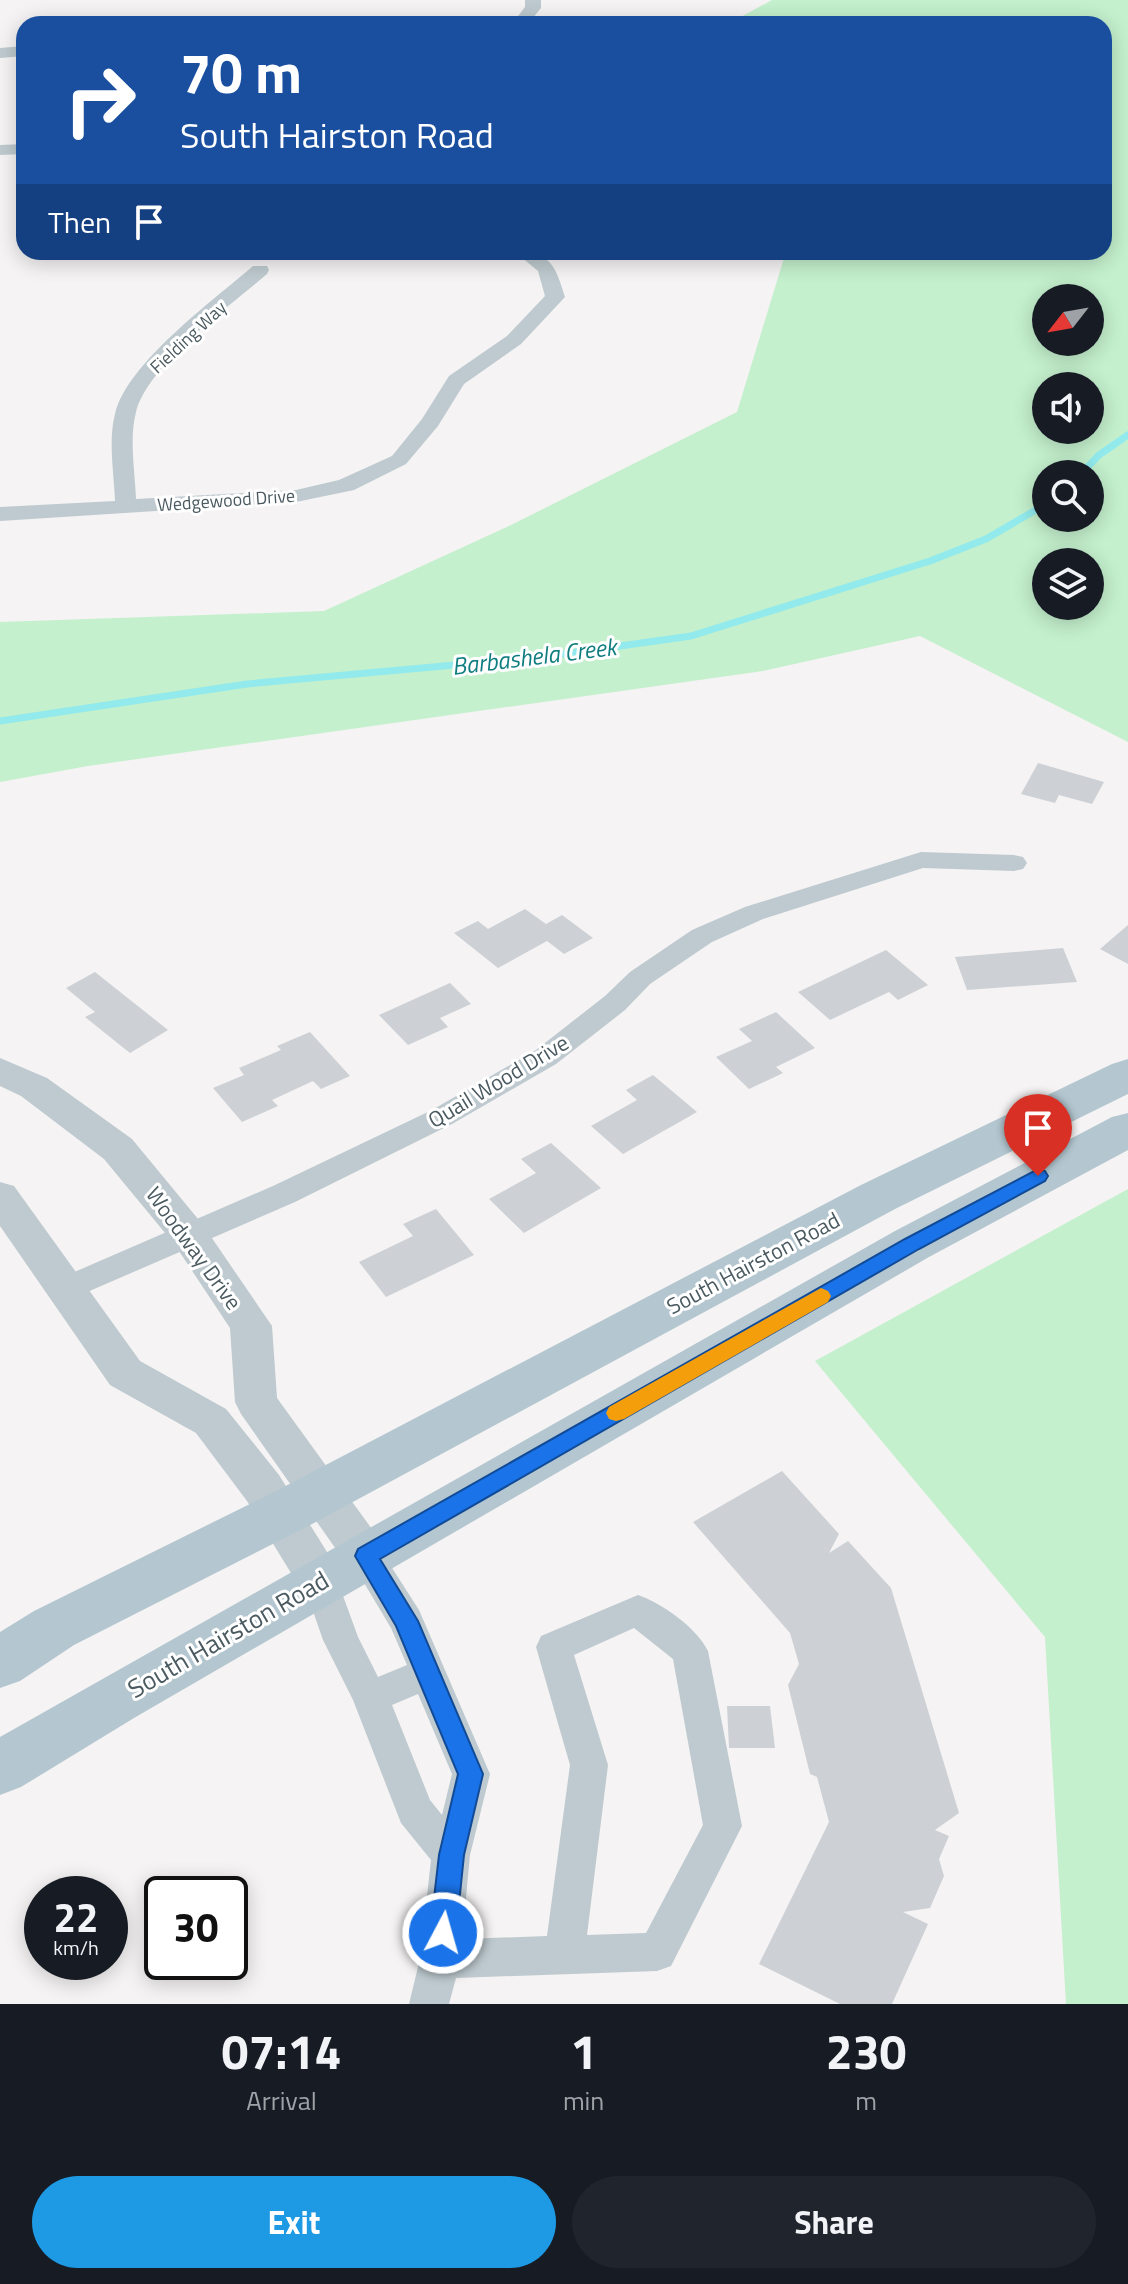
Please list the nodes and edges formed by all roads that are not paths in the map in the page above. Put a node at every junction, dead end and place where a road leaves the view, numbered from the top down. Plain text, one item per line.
1 (535, 260) edge
2 (260, 270) dead end
3 (126, 507) junction
4 (0, 514) edge
5 (1014, 863) dead end
6 (0, 1071) edge
7 (1128, 1075) edge
8 (1128, 1129) edge
9 (0, 1196) edge
10 (189, 1235) junction
11 (67, 1288) junction
12 (301, 1504) junction
13 (366, 1556) junction
14 (321, 1582) junction
15 (0, 1663) edge
16 (428, 1673) junction
17 (370, 1697) junction
18 (0, 1768) edge
19 (451, 1855) junction
20 (565, 1955) junction
21 (440, 1959) junction
22 (429, 2004) edge

1 - 3 street, Wedgewood Drive
2 - 3 street, Fielding Way
3 - 4 street, Wedgewood Drive
5 - 10 street, Quail Wood Drive
6 - 10 street, Woodway Drive
7 - 12 main road, South Hairston Road
8 - 13 main road, South Hairston Road
9 - 11 street, Woodway Drive
10 - 11 street, Quail Wood Drive
10 - 12 street, Woodway Drive
11 - 12 street, Woodway Drive
12 - 13 street, Woodway Drive
12 - 14 street, Woodway Drive
12 - 15 main road, South Hairston Road
13 - 14 main road, South Hairston Road
13 - 16 street
14 - 17 street
14 - 18 main road, South Hairston Road
16 - 17 street
16 - 19 street
17 - 19 street
19 - 21 street
20 - 20 street
20 - 21 street
21 - 22 street

